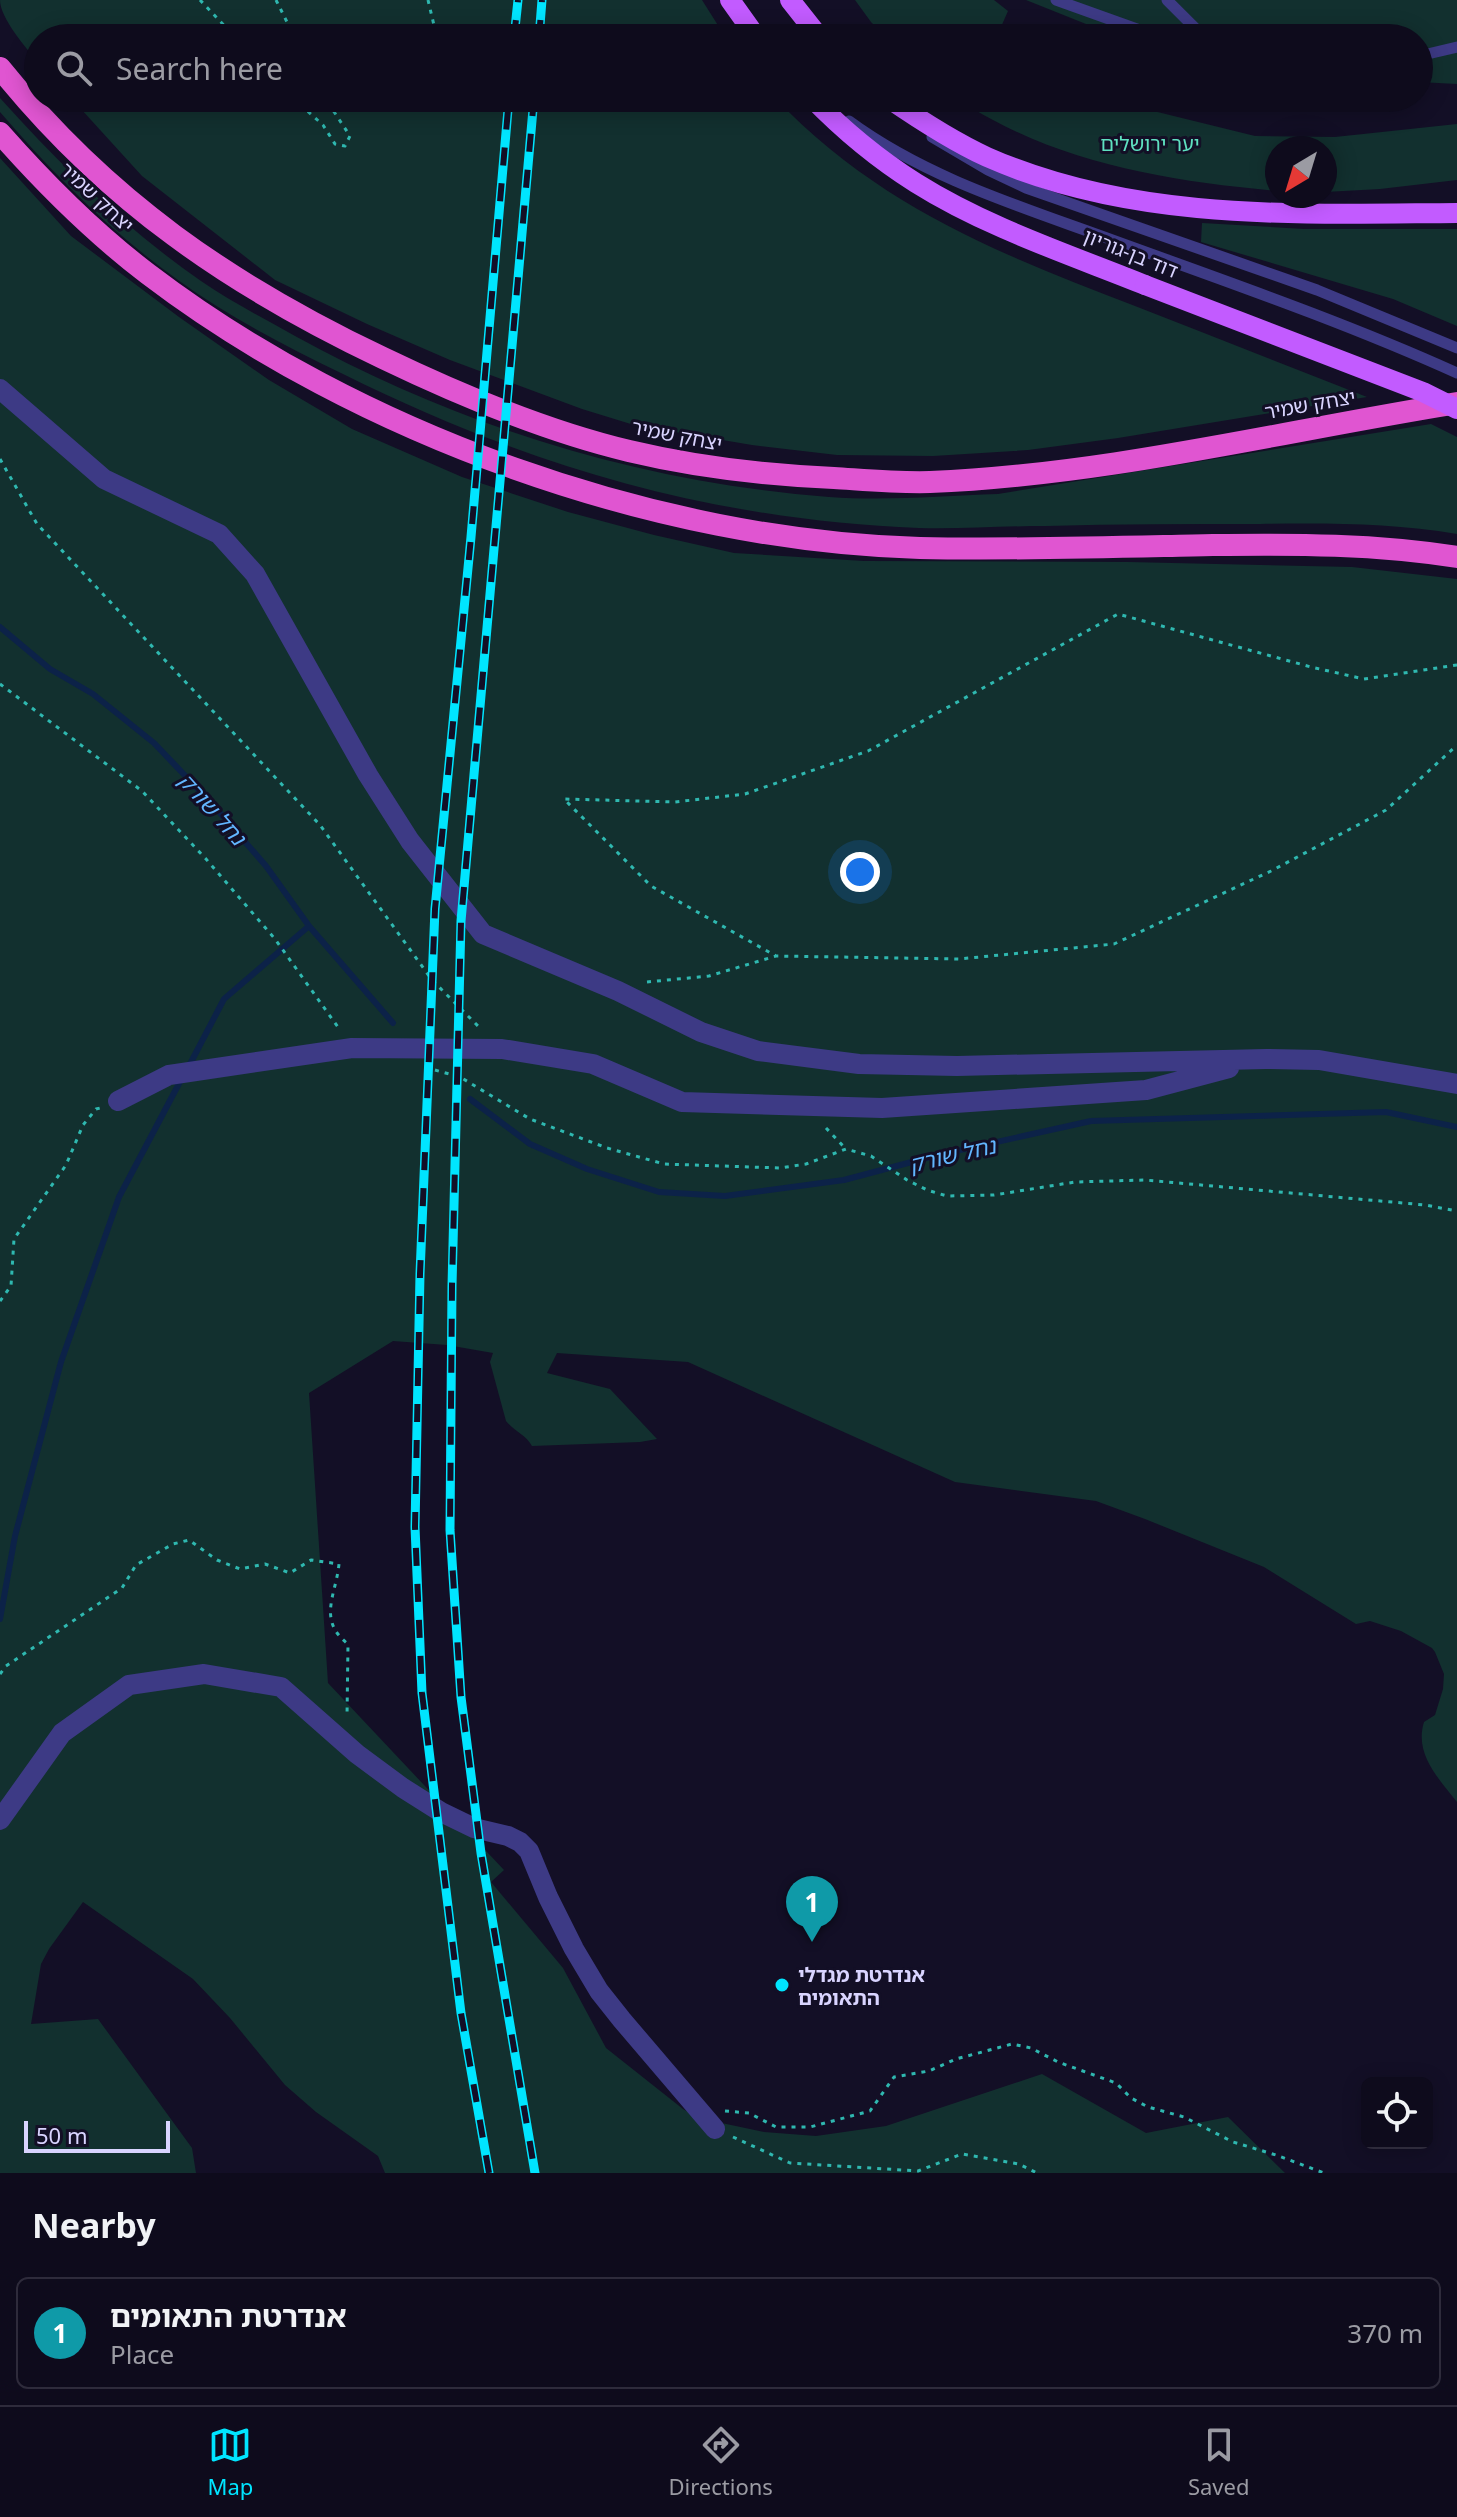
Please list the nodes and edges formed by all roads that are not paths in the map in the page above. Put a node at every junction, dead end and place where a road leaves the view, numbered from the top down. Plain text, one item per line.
1 (730, 0) edge
2 (790, 0) edge
3 (1056, 0) edge
4 (1167, 0) edge
5 (747, 24) edge
6 (809, 24) edge
7 (1123, 24) edge
8 (1191, 24) edge
9 (1457, 47) edge
10 (1433, 53) edge
11 (0, 68) edge
12 (24, 97) edge
13 (37, 112) edge
14 (826, 112) edge
15 (835, 112) edge
16 (896, 112) edge
17 (908, 112) edge
18 (0, 133) edge
19 (1457, 213) edge
20 (1457, 348) edge
21 (1457, 373) edge
22 (0, 389) edge
23 (1457, 406) edge
24 (1457, 557) edge
25 (1266, 1059) junction
26 (1457, 1084) edge
27 (118, 1101) road end
28 (0, 1820) edge
29 (718, 2120) road end

1 - 5 main road
2 - 6 main road
3 - 7 lane
4 - 8 lane
9 - 10 lane
11 - 12 highway, יצחק שמיר
13 - 23 highway, יצחק שמיר
14 - 23 main road, דוד בן-גוריון, bridge
15 - 21 lane
16 - 20 lane
17 - 19 main road
18 - 24 highway, יצחק שמיר
22 - 25 street
25 - 26 street
25 - 27 street
28 - 29 street

